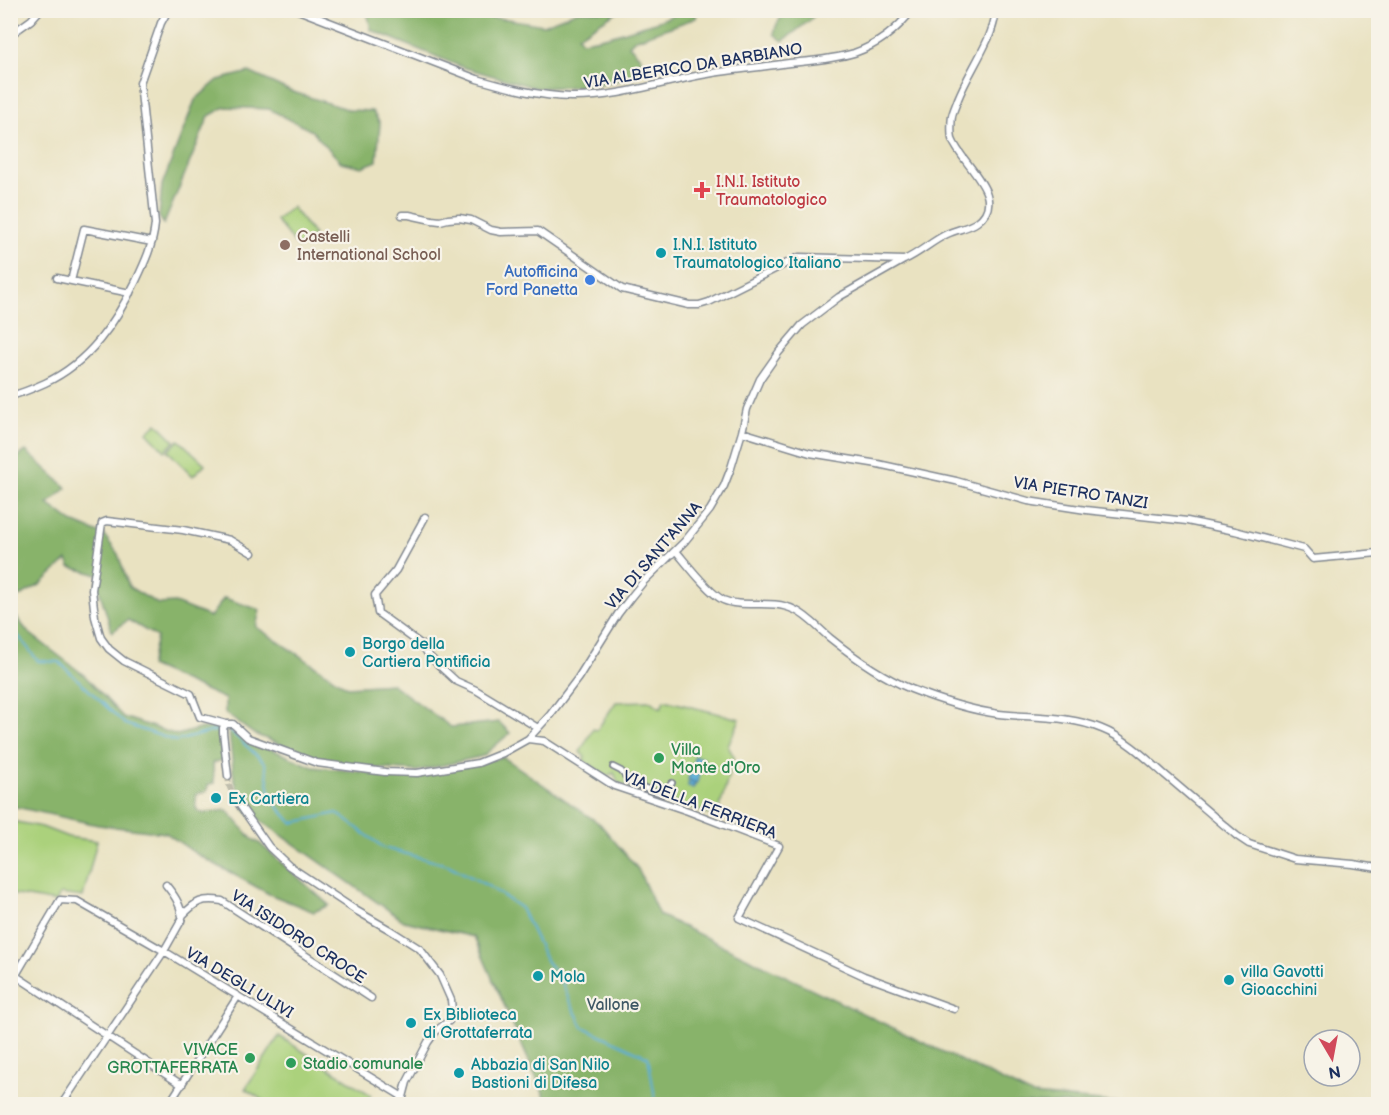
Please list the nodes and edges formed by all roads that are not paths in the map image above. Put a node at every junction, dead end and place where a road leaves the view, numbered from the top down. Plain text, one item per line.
1 (40, 10) edge
2 (168, 10) edge
3 (298, 10) edge
4 (912, 10) edge
5 (996, 10) edge
6 (10, 35) edge
7 (402, 215) dead end
8 (152, 242) junction
9 (904, 260) junction
10 (57, 278) dead end
11 (70, 281) junction
12 (130, 293) junction
13 (10, 396) edge
14 (742, 432) junction
15 (425, 517) dead end
16 (676, 551) junction
17 (252, 553) dead end
18 (1378, 553) edge
19 (226, 724) junction
20 (538, 728) junction
21 (528, 739) junction
22 (613, 767) dead end
23 (228, 776) tunnel mouth
24 (672, 783) dead end
25 (234, 796) tunnel mouth
26 (1378, 868) edge
27 (166, 885) dead end
28 (183, 914) junction
29 (164, 951) junction
30 (13, 974) edge
31 (10, 985) edge
32 (238, 996) junction
33 (371, 998) dead end
34 (954, 1010) dead end
35 (107, 1036) junction
36 (182, 1085) junction
37 (403, 1097) junction
38 (62, 1104) edge
39 (169, 1104) edge
40 (398, 1104) edge

1 - 6 street
2 - 8 street
3 - 4 street, VIA ALBERICO DA BARBIANO
5 - 9 street, VIA DI SANT'ANNA
7 - 9 street
8 - 11 street
8 - 12 street
9 - 14 street, VIA DI SANT'ANNA
10 - 11 street
11 - 12 street
12 - 13 street
14 - 16 street, VIA DI SANT'ANNA
14 - 18 street, VIA PIETRO TANZI
15 - 20 street
16 - 20 street, VIA DI SANT'ANNA
16 - 26 street
17 - 19 street, VIA DI SANT'ANNA
19 - 21 street, VIA DI SANT'ANNA
19 - 23 street
20 - 21 street, VIA DI SANT'ANNA
21 - 34 street, VIA DELLA FERRIERA
22 - 24 street
25 - 37 street
27 - 28 street
28 - 29 street
28 - 33 street, VIA ISIDORO CROCE
29 - 30 street, VIA DEGLI ULIVI
29 - 32 street, VIA DEGLI ULIVI
29 - 35 street
30 - 31 street
30 - 35 street
32 - 36 street
32 - 37 street, VIA DEGLI ULIVI
35 - 36 street
35 - 38 street
36 - 39 street
37 - 40 street

